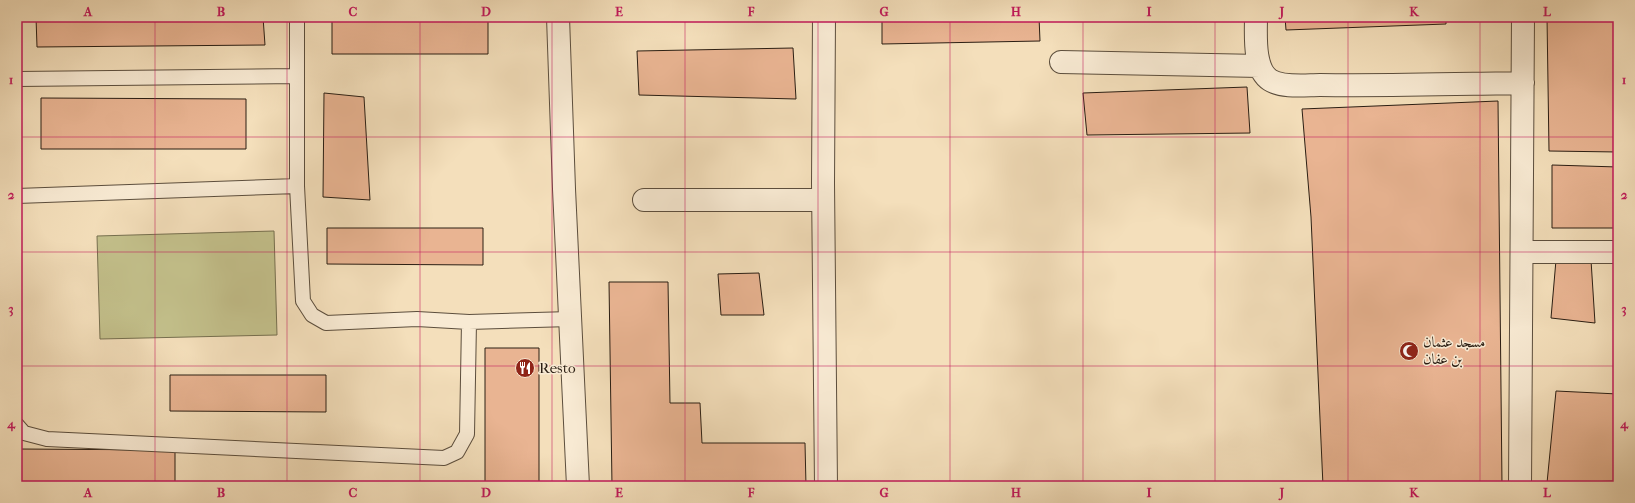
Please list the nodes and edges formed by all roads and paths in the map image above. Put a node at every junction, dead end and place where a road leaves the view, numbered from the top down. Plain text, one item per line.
1 (297, 17) edge
2 (558, 17) edge
3 (824, 17) edge
4 (1256, 17) edge
5 (1523, 17) edge
6 (1061, 62) dead end
7 (1260, 66) junction
8 (297, 76) junction
9 (17, 79) edge
10 (1524, 83) junction
11 (297, 186) junction
12 (17, 196) edge
13 (644, 200) dead end
14 (823, 200) junction
15 (1522, 252) junction
16 (1618, 252) edge
17 (571, 319) junction
18 (469, 322) junction
19 (19, 431) edge
20 (578, 486) edge
21 (826, 486) edge
22 (1520, 486) edge

1 - 8 lane
2 - 17 street
3 - 14 street
4 - 7 street
5 - 10 street
6 - 7 street
7 - 10 street
8 - 9 lane
8 - 11 lane
10 - 15 street
11 - 12 lane
11 - 18 lane
13 - 14 street
14 - 21 street
15 - 16 street
15 - 22 street
17 - 18 lane
17 - 20 street
18 - 19 lane

